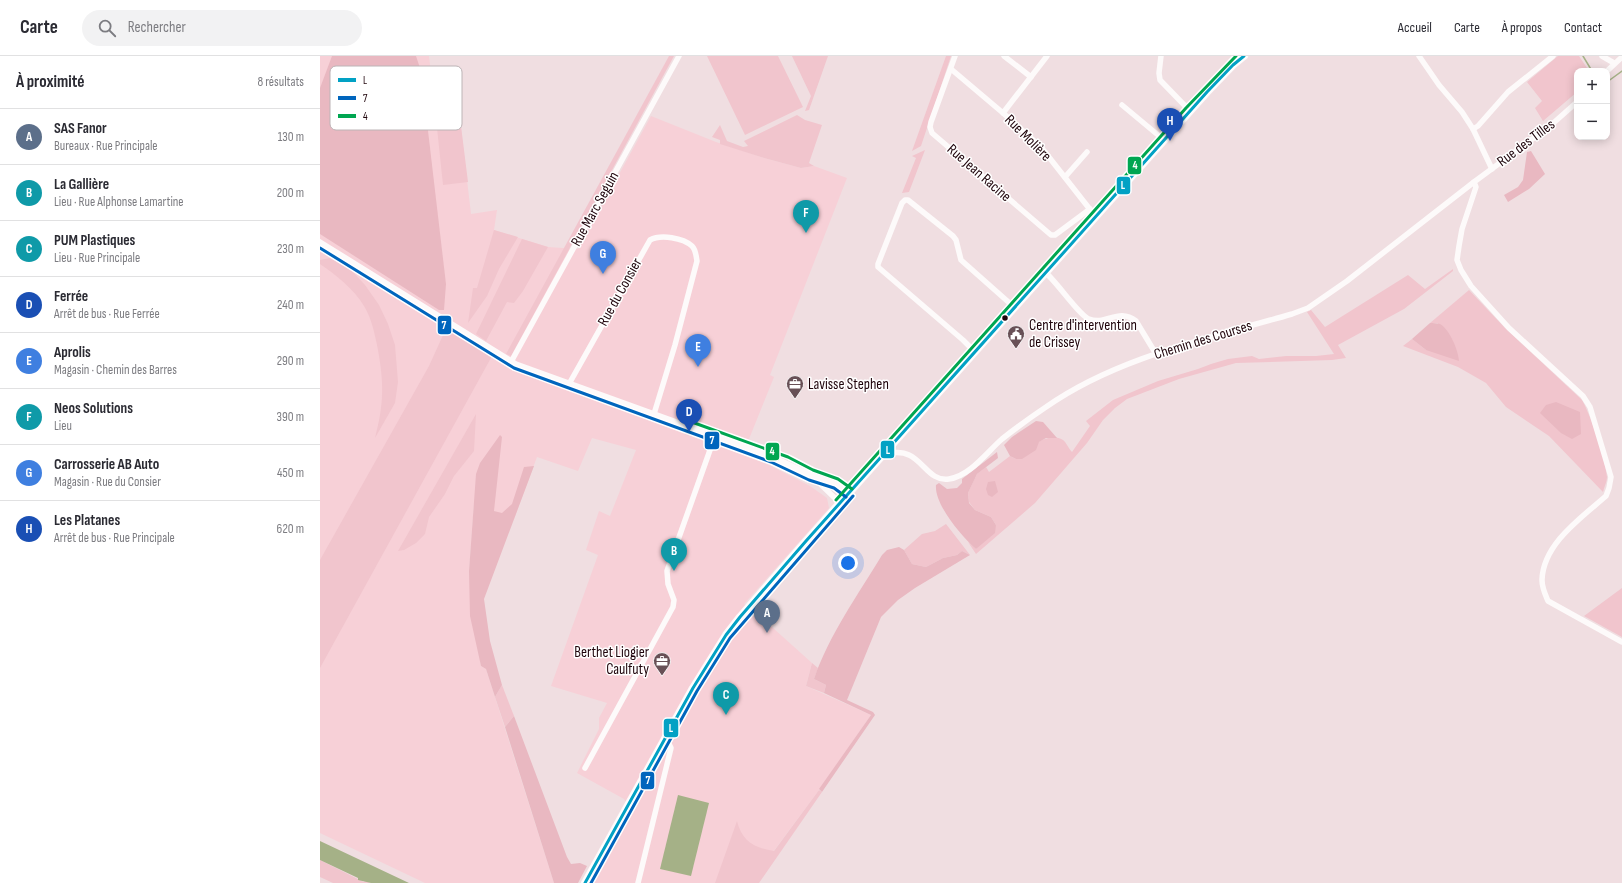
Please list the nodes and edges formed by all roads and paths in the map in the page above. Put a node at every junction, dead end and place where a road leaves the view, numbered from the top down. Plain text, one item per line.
1 (679, 56) edge
2 (955, 56) edge
3 (1004, 56) edge
4 (1047, 56) edge
5 (1161, 56) edge
6 (1244, 56) edge
7 (1419, 56) edge
8 (1553, 56) edge
9 (1602, 56) edge
10 (1622, 57) edge
11 (1614, 63) junction
12 (1610, 68) edge
13 (951, 69) junction
14 (1031, 77) junction
15 (1575, 104) edge
16 (1122, 105) dead end
17 (1190, 111) junction
18 (1003, 113) junction
19 (1473, 129) junction
20 (1164, 140) junction
21 (1087, 152) dead end
22 (1492, 169) junction
23 (1065, 177) junction
24 (1474, 182) junction
25 (1090, 209) junction
26 (1096, 217) junction
27 (320, 242) edge
28 (1046, 272) junction
29 (1014, 307) junction
30 (975, 352) junction
31 (1156, 354) junction
32 (511, 362) junction
33 (569, 384) junction
34 (654, 414) junction
35 (715, 436) junction
36 (886, 452) junction
37 (811, 475) junction
38 (849, 493) junction
39 (840, 503) junction
40 (1622, 642) edge
41 (664, 741) junction
42 (586, 768) dead end
43 (585, 883) edge
44 (638, 883) edge

1 - 32 street, Rue Marc Seguin
2 - 13 street, Rue Jean Racine
3 - 14 street
4 - 14 street
5 - 17 street
6 - 17 street
7 - 19 street
8 - 19 street
9 - 11 street
10 - 11 street
11 - 12 street
13 - 18 street, Rue Molière
13 - 25 street, Rue Jean Racine
14 - 18 street
15 - 22 street, Rue des Tilles
16 - 20 street
17 - 20 street
18 - 23 street, Rue Molière
19 - 22 street
20 - 26 street
21 - 23 street
22 - 24 street, Rue des Tilles
23 - 25 street, Rue Molière
24 - 31 street, Chemin des Courses
24 - 40 street
25 - 26 street, Rue Molière
26 - 28 street
27 - 32 street
28 - 29 street
28 - 31 street
29 - 30 street
29 - 30 street
30 - 36 street
31 - 36 street, Chemin des Courses
32 - 33 street
33 - 34 street
33 - 34 street, Rue du Consier
34 - 35 street
35 - 37 street
35 - 42 street
36 - 38 street
37 - 38 street
37 - 39 street
38 - 39 street
39 - 41 street
41 - 43 street
41 - 44 street

